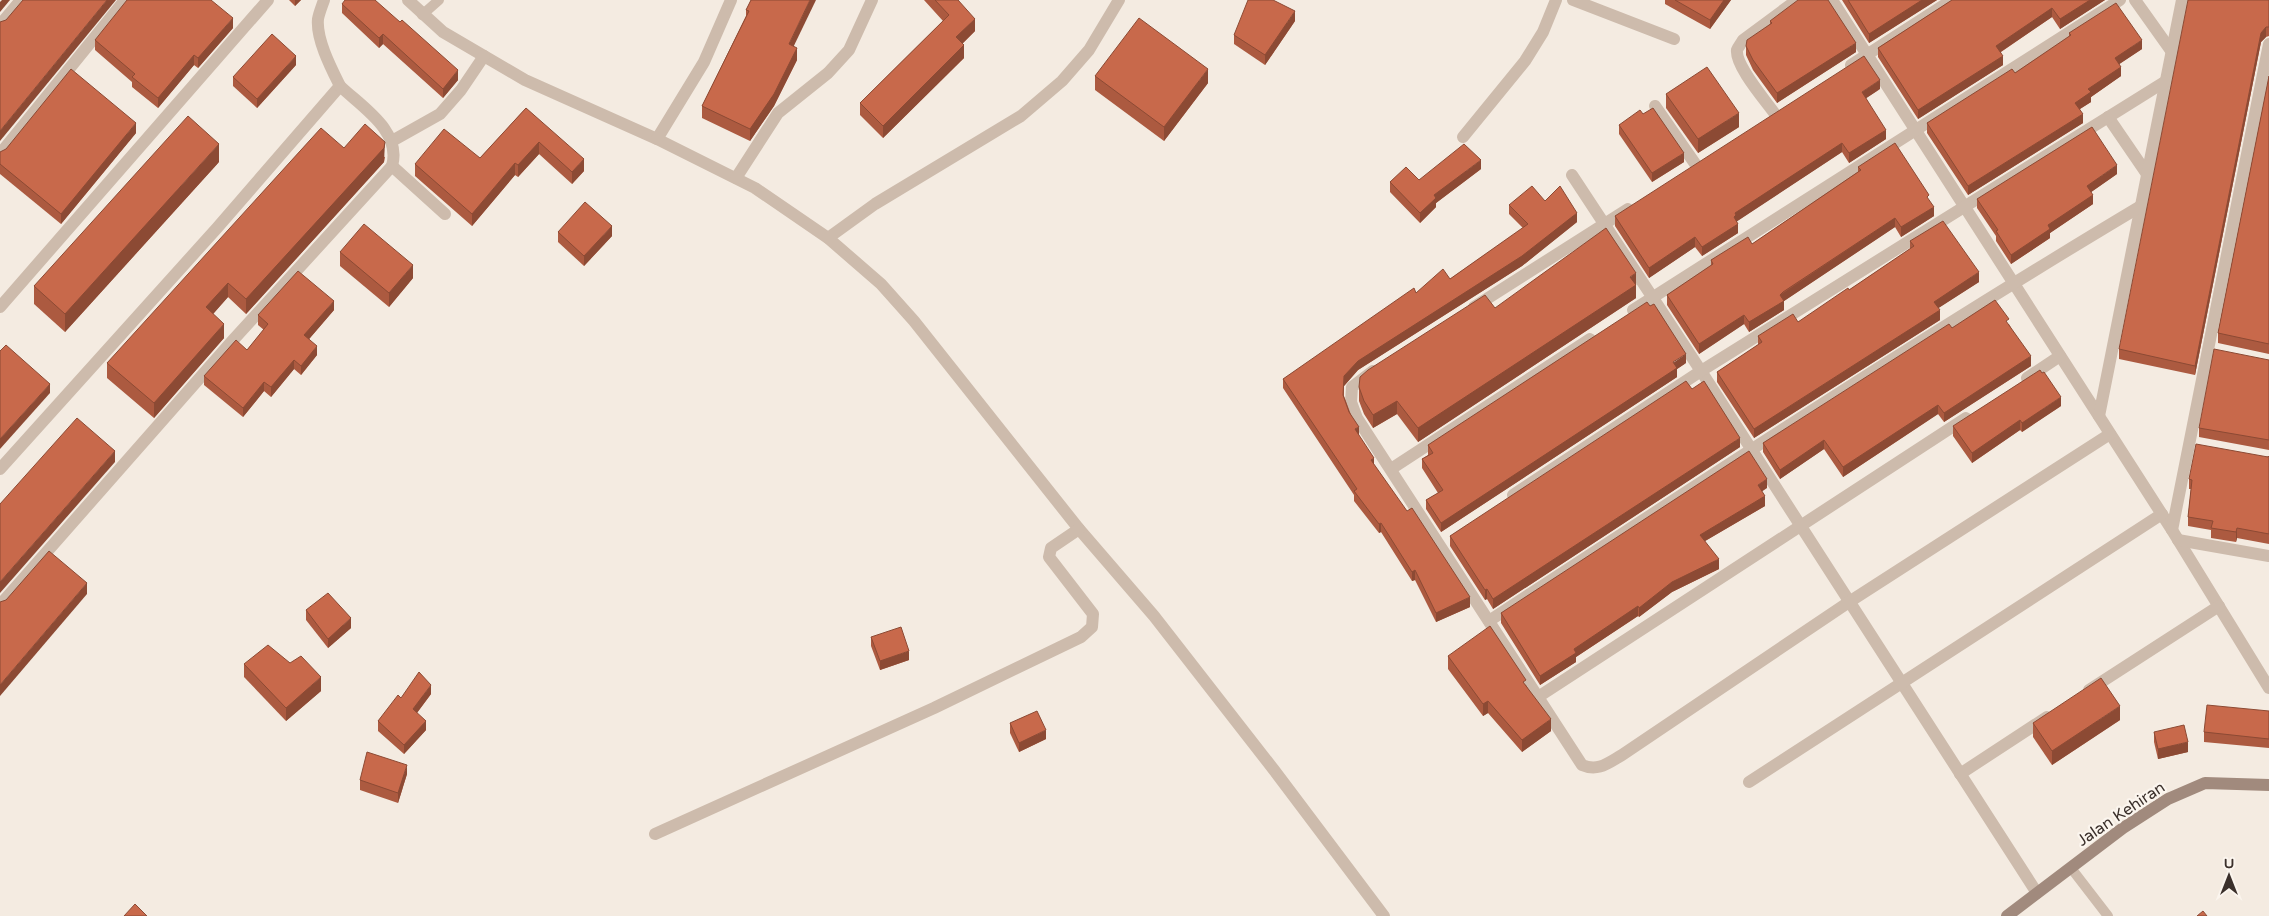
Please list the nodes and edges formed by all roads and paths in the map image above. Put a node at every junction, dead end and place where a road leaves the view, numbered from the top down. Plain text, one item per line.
1 (22, 0) edge
2 (125, 0) edge
3 (268, 0) edge
4 (324, 0) edge
5 (408, 0) edge
6 (730, 0) edge
7 (872, 0) edge
8 (1119, 0) edge
9 (1556, 0) edge
10 (1573, 0) edge
11 (1797, 0) edge
12 (1832, 0) edge
13 (1952, 0) edge
14 (2120, 0) edge
15 (2136, 0) edge
16 (2182, 0) edge
17 (438, 1) edge
18 (422, 15) junction
19 (0, 24) edge
20 (1674, 39) dead end
21 (2269, 44) edge
22 (2172, 52) junction
23 (1867, 55) junction
24 (484, 56) junction
25 (1842, 71) edge
26 (2166, 81) junction
27 (340, 86) junction
28 (1655, 106) dead end
29 (1776, 114) edge
30 (2108, 117) junction
31 (1915, 130) junction
32 (1464, 137) dead end
33 (657, 139) junction
34 (392, 141) junction
35 (0, 154) edge
36 (1696, 165) edge
37 (392, 166) junction
38 (740, 172) junction
39 (2147, 174) junction
40 (1572, 175) dead end
41 (1638, 202) edge
42 (1964, 206) junction
43 (2141, 206) junction
44 (445, 214) dead end
45 (1605, 224) junction
46 (828, 238) junction
47 (2013, 283) junction
48 (1653, 297) junction
49 (0, 307) edge
50 (1461, 315) edge
51 (1620, 319) edge
52 (1604, 330) edge
53 (2060, 356) junction
54 (1388, 362) edge
55 (1701, 370) junction
56 (2020, 383) edge
57 (1979, 409) edge
58 (2099, 416) junction
59 (2110, 434) junction
60 (1751, 450) junction
61 (0, 469) edge
62 (1391, 469) junction
63 (1505, 500) edge
64 (2162, 514) junction
65 (1800, 526) junction
66 (1079, 529) junction
67 (2175, 535) junction
68 (2269, 556) edge
69 (1849, 602) junction
70 (0, 605) edge
71 (2219, 606) junction
72 (1489, 621) junction
73 (1902, 683) junction
74 (2269, 688) edge
75 (1538, 697) junction
76 (2077, 698) edge
77 (2060, 709) edge
78 (1960, 774) junction
79 (1749, 782) dead end
80 (2269, 785) edge
81 (654, 834) dead end
82 (2071, 868) junction
83 (2037, 893) junction
84 (1384, 916) edge
85 (2007, 916) edge
86 (2108, 916) edge

1 - 19 street
2 - 35 street
3 - 49 street
4 - 27 street
5 - 18 street
6 - 33 street
7 - 38 street
8 - 46 street
9 - 32 street
10 - 20 street
11 - 29 street
12 - 23 street
13 - 23 street
14 - 31 street
15 - 22 street
16 - 22 street
17 - 18 lane
18 - 24 street
21 - 67 street
22 - 26 street
23 - 25 street
23 - 31 street
24 - 33 street
24 - 34 street
26 - 30 street
26 - 39 street
27 - 34 street
27 - 61 street
28 - 36 street
30 - 39 street
30 - 42 street
31 - 42 street
31 - 48 street
33 - 38 street
34 - 37 street
37 - 44 street
37 - 70 street
38 - 46 street
39 - 43 street
40 - 45 street
41 - 45 street
42 - 47 street
42 - 55 street
43 - 47 street
43 - 58 street
45 - 48 street
45 - 50 street
46 - 66 street
47 - 53 street
47 - 60 street
48 - 51 street
48 - 55 street
52 - 62 street
53 - 56 street
53 - 58 street
54 - 62 street
55 - 60 street
55 - 63 street
57 - 65 street
58 - 59 street
59 - 64 street
59 - 69 street
60 - 65 street
60 - 72 street
62 - 72 street
64 - 67 street
64 - 73 street
65 - 69 street
65 - 75 street
66 - 81 street
66 - 84 street
67 - 68 street
67 - 71 street
69 - 73 street
69 - 75 street
71 - 74 street
71 - 76 street
72 - 75 street
73 - 78 street
73 - 79 street
77 - 78 street
78 - 83 street
80 - 82 street, Jalan Kehiran
82 - 83 street, Jalan Kehiran
82 - 86 lane
83 - 85 street, Jalan Kehiran

